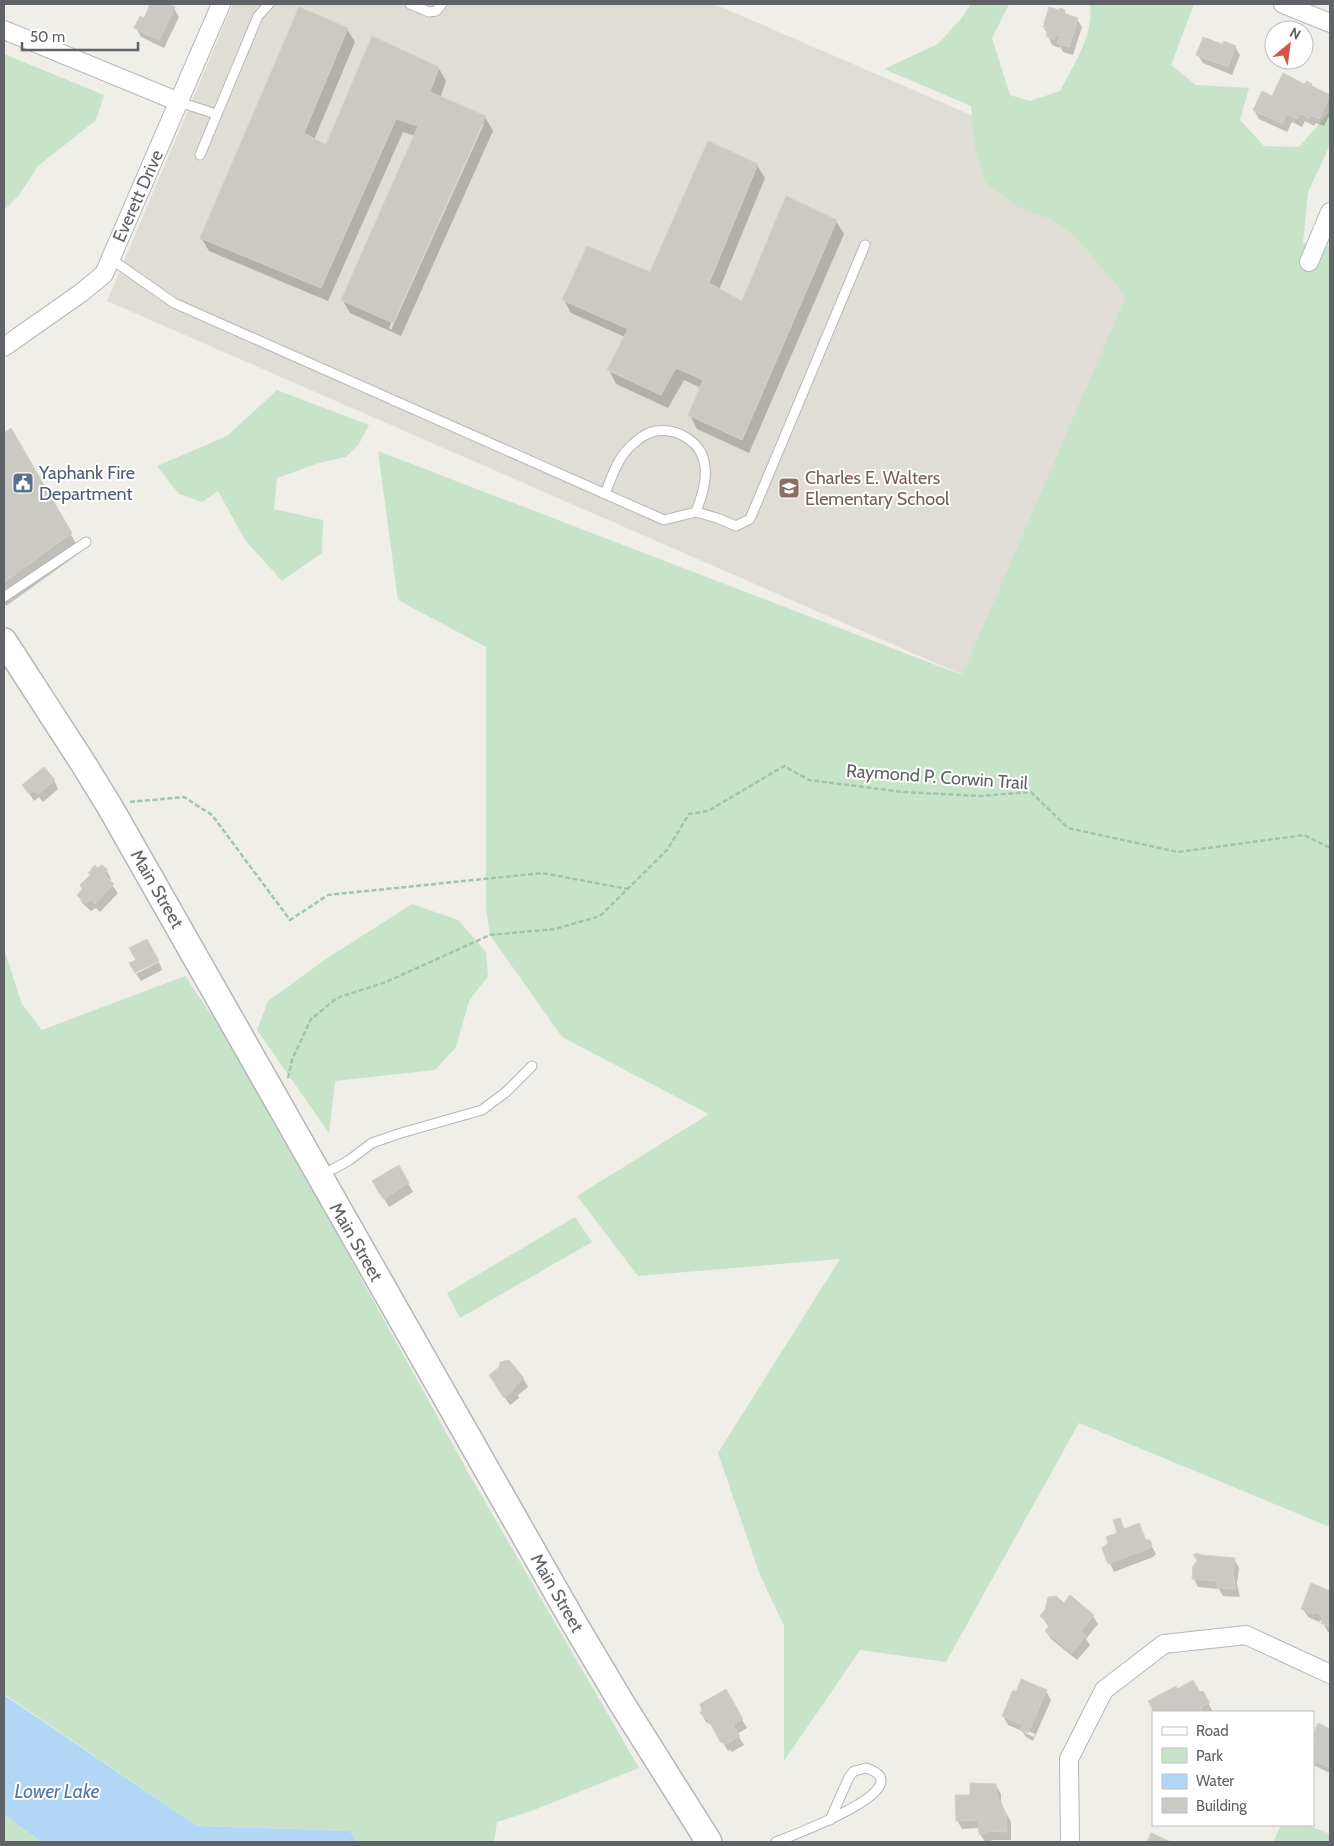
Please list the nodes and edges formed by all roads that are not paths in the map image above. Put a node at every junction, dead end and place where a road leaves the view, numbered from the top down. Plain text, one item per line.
1 (222, 4) edge
2 (410, 4) edge
3 (442, 4) edge
4 (1283, 4) edge
5 (263, 5) edge
6 (1330, 24) edge
7 (4, 30) edge
8 (179, 102) junction
9 (216, 114) junction
10 (200, 155) dead end
11 (1330, 212) edge
12 (864, 245) dead end
13 (110, 258) junction
14 (1309, 262) dead end
15 (4, 347) edge
16 (605, 494) junction
17 (696, 512) junction
18 (86, 542) dead end
19 (4, 597) edge
20 (4, 641) edge
21 (532, 1066) dead end
22 (319, 1177) junction
23 (1330, 1674) edge
24 (830, 1820) junction
25 (709, 1842) edge
26 (776, 1842) edge
27 (1070, 1842) edge

1 - 8 street, Everett Drive
2 - 3 lane
4 - 6 street
5 - 9 lane
7 - 8 street
8 - 9 lane
8 - 13 street, Everett Drive
9 - 10 lane
11 - 14 street
12 - 17 lane
13 - 15 street, Everett Drive
13 - 16 lane
16 - 17 lane
16 - 17 lane
18 - 19 lane
20 - 22 main road, Main Street
21 - 22 lane
22 - 25 main road, Main Street
23 - 27 street
24 - 24 lane
24 - 26 lane

